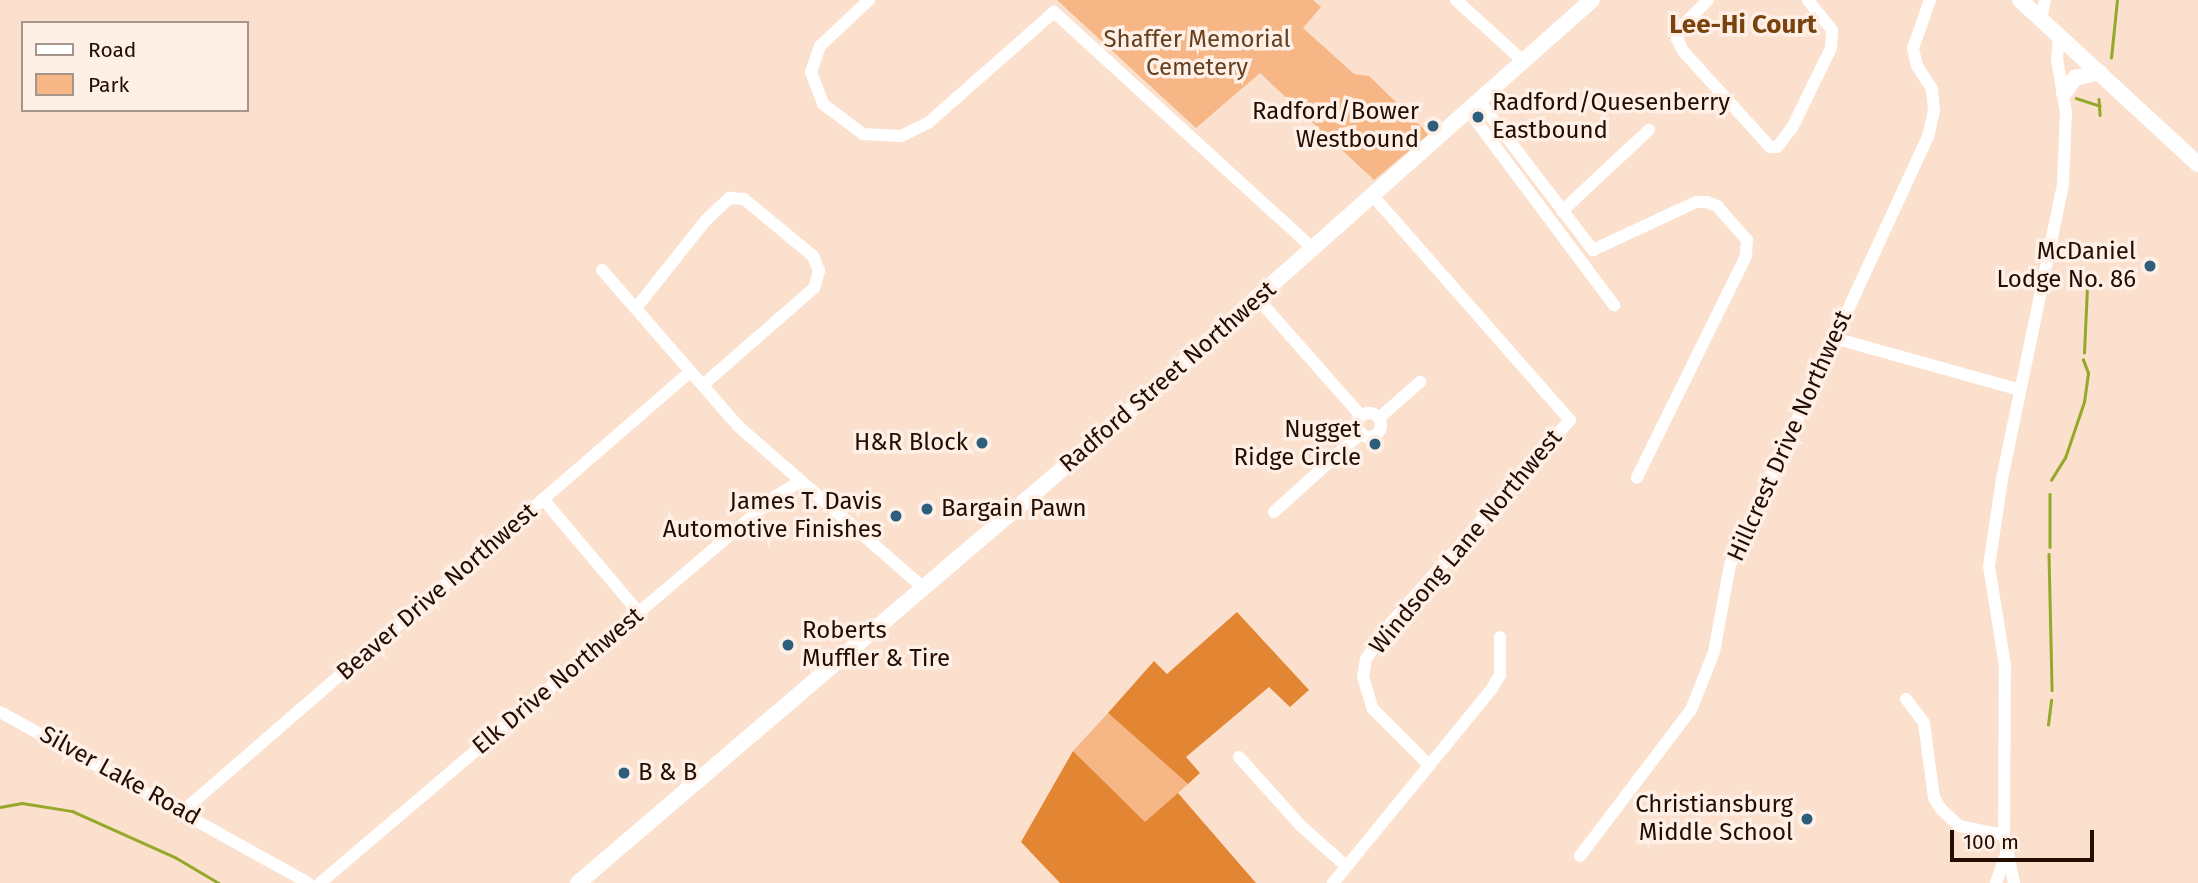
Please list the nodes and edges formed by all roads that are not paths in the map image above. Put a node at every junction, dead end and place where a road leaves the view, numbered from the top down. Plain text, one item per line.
1 (869, 0) edge
2 (1456, 0) edge
3 (1592, 0) edge
4 (1707, 0) edge
5 (1808, 0) edge
6 (1930, 0) edge
7 (2020, 0) edge
8 (2045, 0) edge
9 (2041, 19) junction
10 (2059, 34) junction
11 (1523, 61) junction
12 (2099, 72) junction
13 (2064, 93) junction
14 (1473, 106) junction
15 (1649, 130) dead end
16 (2198, 164) edge
17 (1373, 196) junction
18 (1562, 211) junction
19 (1314, 249) junction
20 (601, 270) dead end
21 (1258, 299) junction
22 (1614, 305) dead end
23 (636, 309) junction
24 (1834, 338) junction
25 (690, 372) junction
26 (1420, 382) dead end
27 (703, 385) junction
28 (2020, 390) junction
29 (1361, 416) junction
30 (1379, 418) junction
31 (1361, 433) junction
32 (1637, 478) dead end
33 (798, 483) junction
34 (543, 499) junction
35 (1274, 512) dead end
36 (924, 588) junction
37 (639, 613) junction
38 (1500, 637) dead end
39 (1906, 699) dead end
40 (0, 712) edge
41 (1239, 757) dead end
42 (1429, 765) junction
43 (183, 810) junction
44 (2004, 835) junction
45 (2006, 854) junction
46 (1580, 856) dead end
47 (1346, 866) junction
48 (308, 883) edge
49 (320, 883) edge
50 (578, 883) edge
51 (1333, 883) edge
52 (1996, 883) edge
53 (2014, 883) edge

1 - 19 street
2 - 11 street
3 - 11 main road, Radford Street Northwest
4 - 5 street
6 - 24 street, Hillcrest Drive Northwest
7 - 9 main road
8 - 9 street
9 - 10 main road
10 - 12 main road
10 - 13 street
11 - 14 main road, Radford Street Northwest
12 - 13 main road
12 - 16 main road
13 - 28 street
14 - 17 main road, Radford Street Northwest
14 - 18 street
14 - 22 street
15 - 18 street
17 - 19 main road, Radford Street Northwest
17 - 42 street, Windsong Lane Northwest
18 - 32 street
19 - 21 main road, Radford Street Northwest
20 - 23 street
21 - 29 street
21 - 36 main road, Radford Street Northwest
23 - 25 street
23 - 27 street
24 - 28 street
24 - 46 street, Hillcrest Drive Northwest
25 - 27 street
25 - 34 street, Beaver Drive Northwest
26 - 30 street
27 - 33 street
28 - 44 street
29 - 30 street
29 - 31 street
30 - 31 street
31 - 35 street
33 - 36 street
33 - 37 street, Elk Drive Northwest
34 - 37 street
34 - 43 street, Beaver Drive Northwest
36 - 50 main road, Radford Street Northwest
37 - 49 street, Elk Drive Northwest
38 - 42 street
39 - 44 street
40 - 43 street, Silver Lake Road
41 - 47 street
42 - 47 street
43 - 48 street, Silver Lake Road
44 - 45 street
45 - 52 street
45 - 53 street
47 - 51 street

